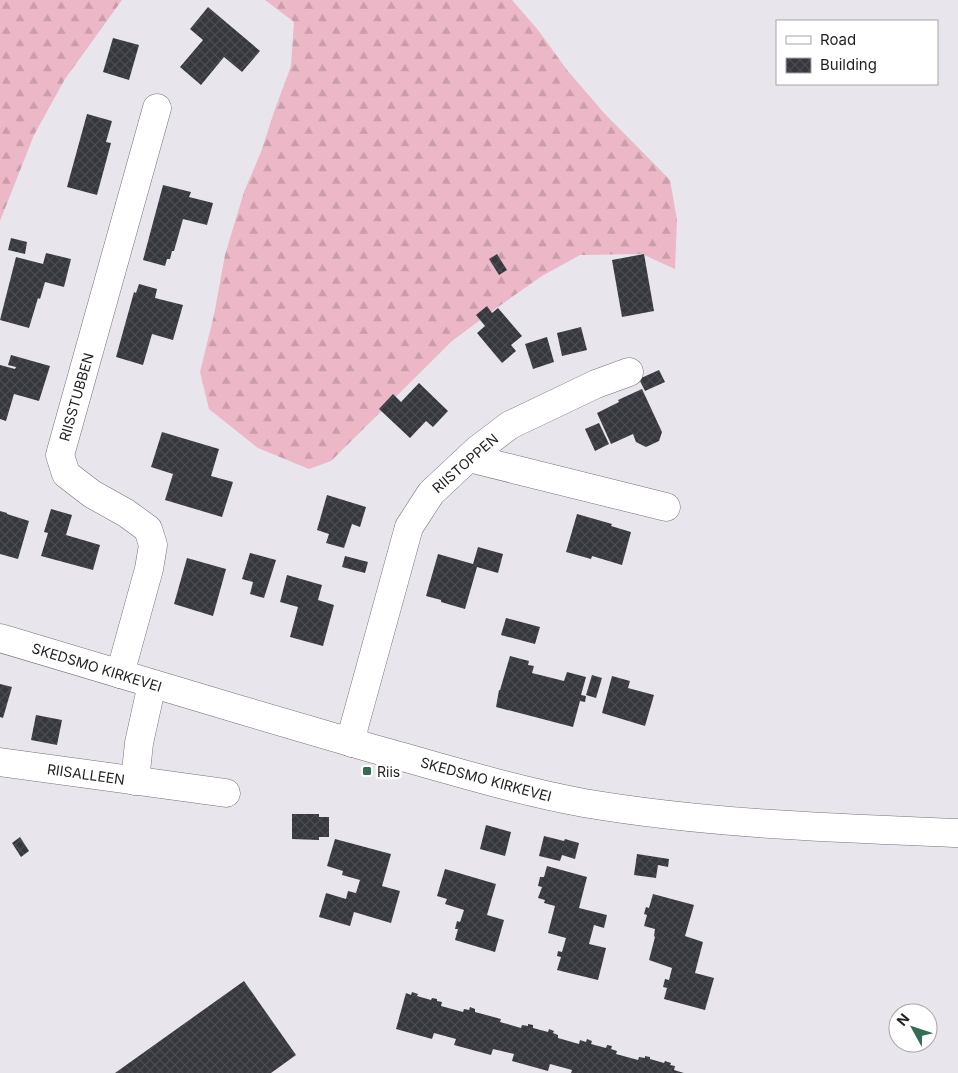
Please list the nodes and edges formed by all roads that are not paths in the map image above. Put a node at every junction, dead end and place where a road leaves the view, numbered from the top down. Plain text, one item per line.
1 (157, 108) dead end
2 (628, 372) dead end
3 (469, 458) junction
4 (666, 507) dead end
5 (0, 638) edge
6 (120, 674) junction
7 (152, 684) junction
8 (352, 743) junction
9 (0, 762) edge
10 (135, 781) junction
11 (226, 792) dead end
12 (958, 833) edge

1 - 6 main road, RIISSTUBBEN
2 - 3 main road, RIISTOPPEN
3 - 4 main road
3 - 8 main road, RIISTOPPEN
5 - 6 main road, SKEDSMO KIRKEVEI
6 - 7 main road, SKEDSMO KIRKEVEI
7 - 8 main road, SKEDSMO KIRKEVEI
7 - 10 main road, RIISALLEEN
8 - 12 main road, SKEDSMO KIRKEVEI
9 - 10 main road, RIISALLEEN
10 - 11 main road

